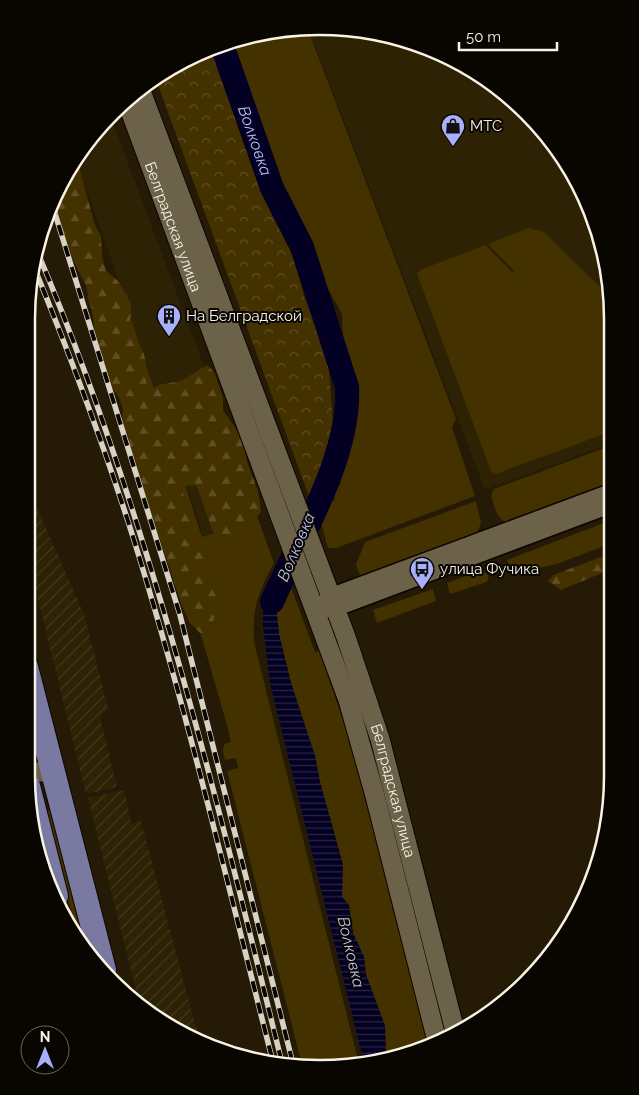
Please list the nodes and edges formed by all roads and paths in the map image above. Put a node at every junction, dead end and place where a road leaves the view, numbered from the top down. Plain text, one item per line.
1 (143, 97) edge
2 (129, 108) edge
3 (604, 494) edge
4 (604, 508) edge
5 (332, 602) junction
6 (315, 611) junction
7 (35, 702) edge
8 (35, 772) edge
9 (53, 772) junction
10 (35, 782) edge
11 (101, 957) edge
12 (454, 1026) edge
13 (435, 1035) edge

1 - 5 street, Белградская улица
2 - 6 street, Белградская улица
3 - 5 street
4 - 5 street
5 - 6 street
5 - 12 street, Белградская улица
6 - 13 street, Белградская улица
7 - 9 main road
8 - 9 street
9 - 10 street
9 - 11 main road

